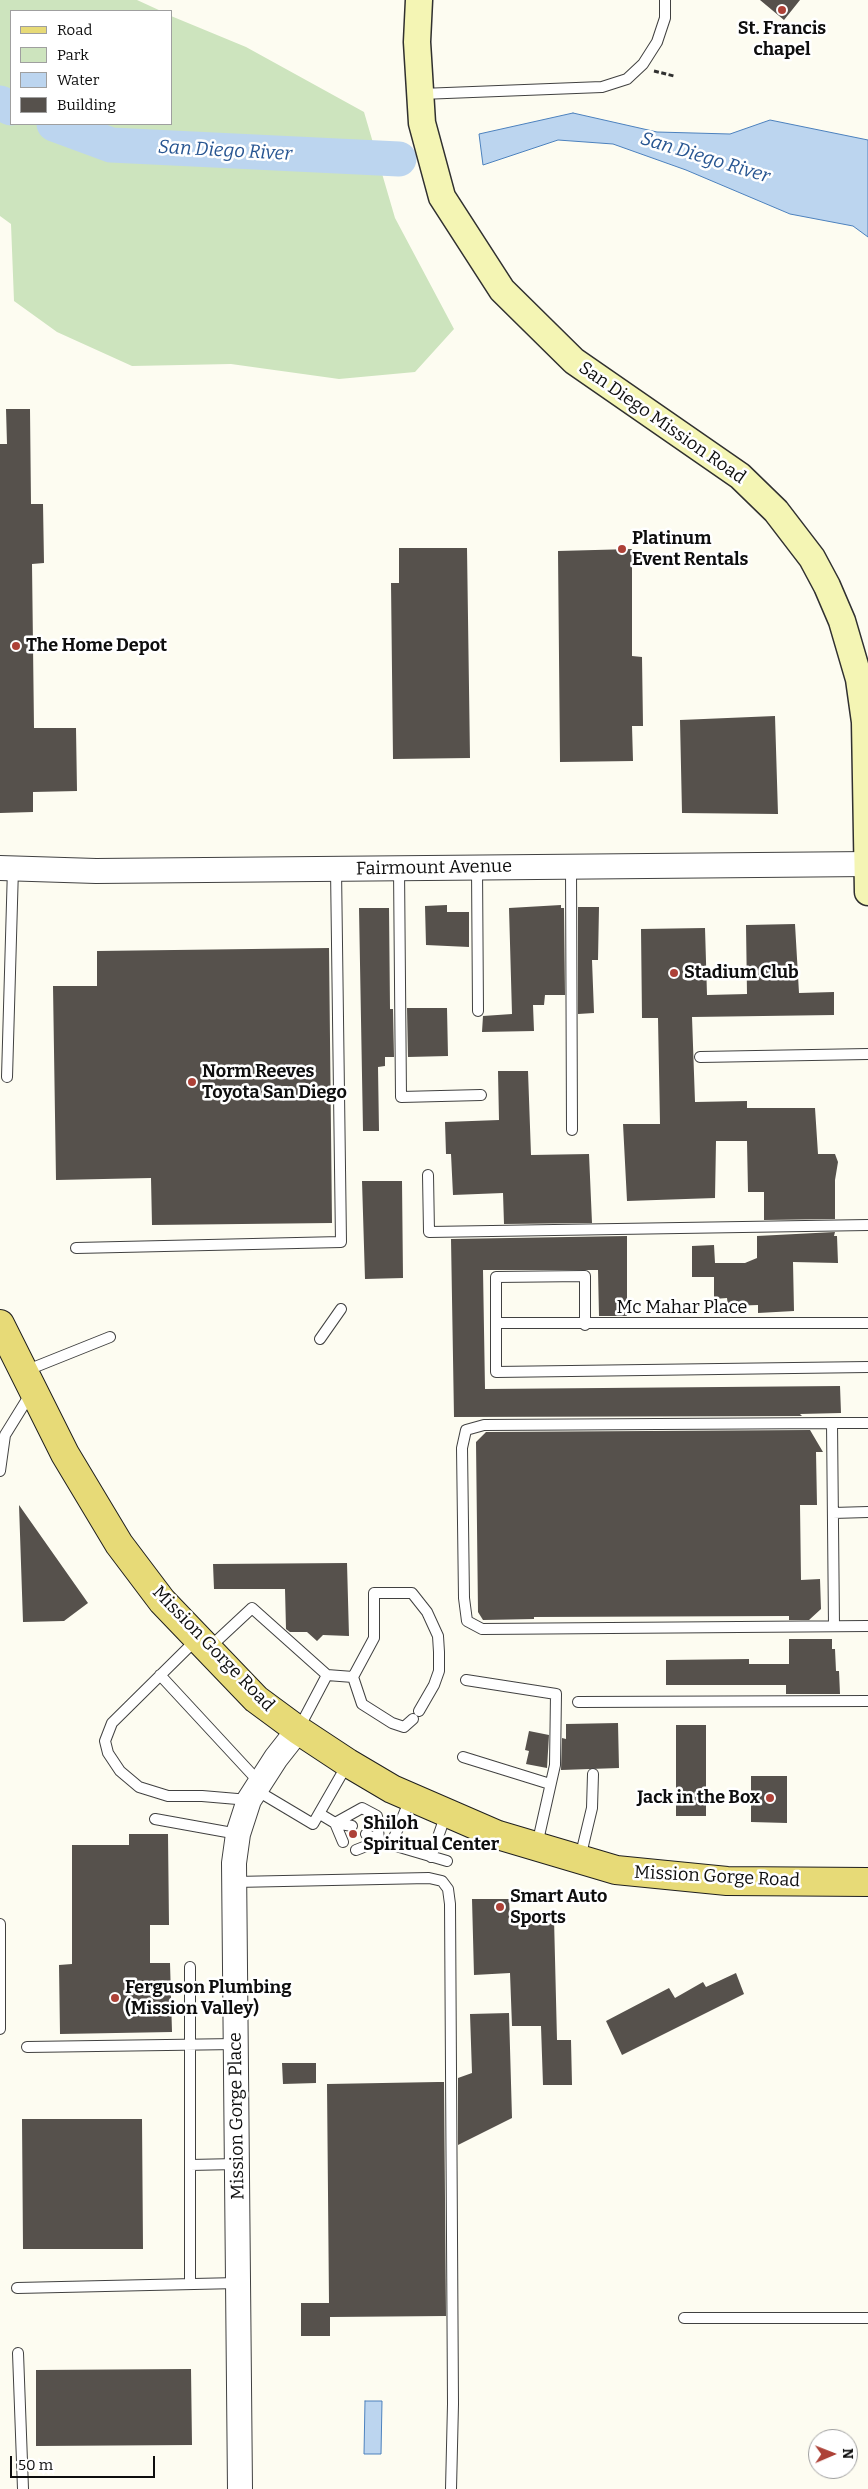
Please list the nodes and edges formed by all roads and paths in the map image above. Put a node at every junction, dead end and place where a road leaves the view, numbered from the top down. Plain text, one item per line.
1 (419, 0) edge
2 (665, 0) edge
3 (643, 64) junction
4 (674, 76) dead end
5 (420, 94) junction
6 (868, 864) edge
7 (571, 867) junction
8 (6, 868) edge
9 (399, 868) junction
10 (477, 868) junction
11 (336, 869) junction
12 (868, 892) edge
13 (478, 1011) dead end
14 (868, 1054) edge
15 (700, 1057) dead end
16 (7, 1077) dead end
17 (481, 1095) dead end
18 (572, 1130) dead end
19 (428, 1175) dead end
20 (868, 1226) edge
21 (76, 1248) dead end
22 (341, 1309) dead end
23 (868, 1323) edge
24 (0, 1324) edge
25 (496, 1324) junction
26 (585, 1325) junction
27 (110, 1337) dead end
28 (320, 1339) dead end
29 (868, 1367) edge
30 (28, 1381) junction
31 (832, 1423) junction
32 (868, 1423) edge
33 (0, 1471) edge
34 (868, 1512) edge
35 (833, 1513) junction
36 (834, 1626) junction
37 (868, 1626) edge
38 (203, 1644) junction
39 (160, 1675) junction
40 (327, 1676) junction
41 (354, 1677) junction
42 (466, 1680) dead end
43 (868, 1701) edge
44 (578, 1702) dead end
45 (298, 1730) junction
46 (464, 1757) dead end
47 (348, 1763) junction
48 (592, 1774) dead end
49 (550, 1784) junction
50 (255, 1791) junction
51 (411, 1797) junction
52 (446, 1813) junction
53 (320, 1814) junction
54 (155, 1819) dead end
55 (336, 1823) junction
56 (352, 1826) dead end
57 (238, 1834) junction
58 (366, 1834) dead end
59 (379, 1841) junction
60 (343, 1842) dead end
61 (391, 1845) junction
62 (536, 1846) junction
63 (356, 1850) dead end
64 (431, 1857) junction
65 (580, 1859) junction
66 (447, 1861) dead end
67 (235, 1882) junction
68 (868, 1882) edge
69 (0, 1924) edge
70 (190, 1967) dead end
71 (0, 2030) edge
72 (236, 2044) junction
73 (191, 2045) junction
74 (27, 2047) dead end
75 (237, 2164) junction
76 (190, 2165) junction
77 (239, 2283) junction
78 (190, 2284) junction
79 (17, 2288) dead end
80 (684, 2318) dead end
81 (868, 2318) edge
82 (18, 2353) dead end
83 (23, 2489) edge
84 (240, 2489) edge
85 (451, 2489) edge

1 - 5 main road, San Diego Mission Road
2 - 3 lane
3 - 4 path
3 - 5 lane
5 - 6 main road, San Diego Mission Road
6 - 7 street, Fairmount Avenue
6 - 12 main road, San Diego Mission Road
7 - 10 street, Fairmount Avenue
7 - 18 lane
8 - 11 street, Fairmount Avenue
8 - 16 lane
9 - 10 street, Fairmount Avenue
9 - 11 street, Fairmount Avenue
9 - 17 lane
10 - 13 lane
11 - 21 lane
14 - 15 lane
19 - 20 lane
22 - 28 lane
23 - 26 lane, Mc Mahar Place
24 - 30 main road, Mission Gorge Road
25 - 26 lane, Mc Mahar Place
25 - 26 lane
25 - 29 lane
27 - 30 lane
30 - 33 lane
30 - 38 main road, Mission Gorge Road
31 - 32 lane
31 - 35 lane
31 - 36 lane
34 - 35 lane
35 - 36 lane
36 - 37 lane
38 - 39 lane
38 - 40 lane
38 - 45 main road, Mission Gorge Road
39 - 50 lane
39 - 50 lane
40 - 41 lane
40 - 45 lane
41 - 41 lane
42 - 49 lane
43 - 44 lane
45 - 47 main road, Mission Gorge Road
45 - 50 street, Mission Gorge Place
46 - 49 lane
47 - 51 main road, Mission Gorge Road
47 - 53 lane
48 - 65 lane
49 - 62 lane
50 - 53 lane
50 - 57 street, Mission Gorge Place
51 - 52 main road, Mission Gorge Road
51 - 61 lane
52 - 62 main road, Mission Gorge Road
52 - 64 lane
53 - 55 lane
54 - 57 lane
55 - 56 lane
55 - 59 lane
55 - 60 lane
57 - 67 street, Mission Gorge Place
58 - 59 lane
59 - 61 lane
59 - 63 lane
61 - 64 lane
62 - 65 main road, Mission Gorge Road
64 - 66 lane
65 - 68 main road, Mission Gorge Road
67 - 72 street, Mission Gorge Place
67 - 85 lane
69 - 71 lane
70 - 73 lane
72 - 73 lane
72 - 75 street, Mission Gorge Place
73 - 74 lane
73 - 76 lane
75 - 76 lane
75 - 77 street, Mission Gorge Place
76 - 78 lane
77 - 78 lane
77 - 84 street, Mission Gorge Place
78 - 79 lane
80 - 81 lane
82 - 83 lane

